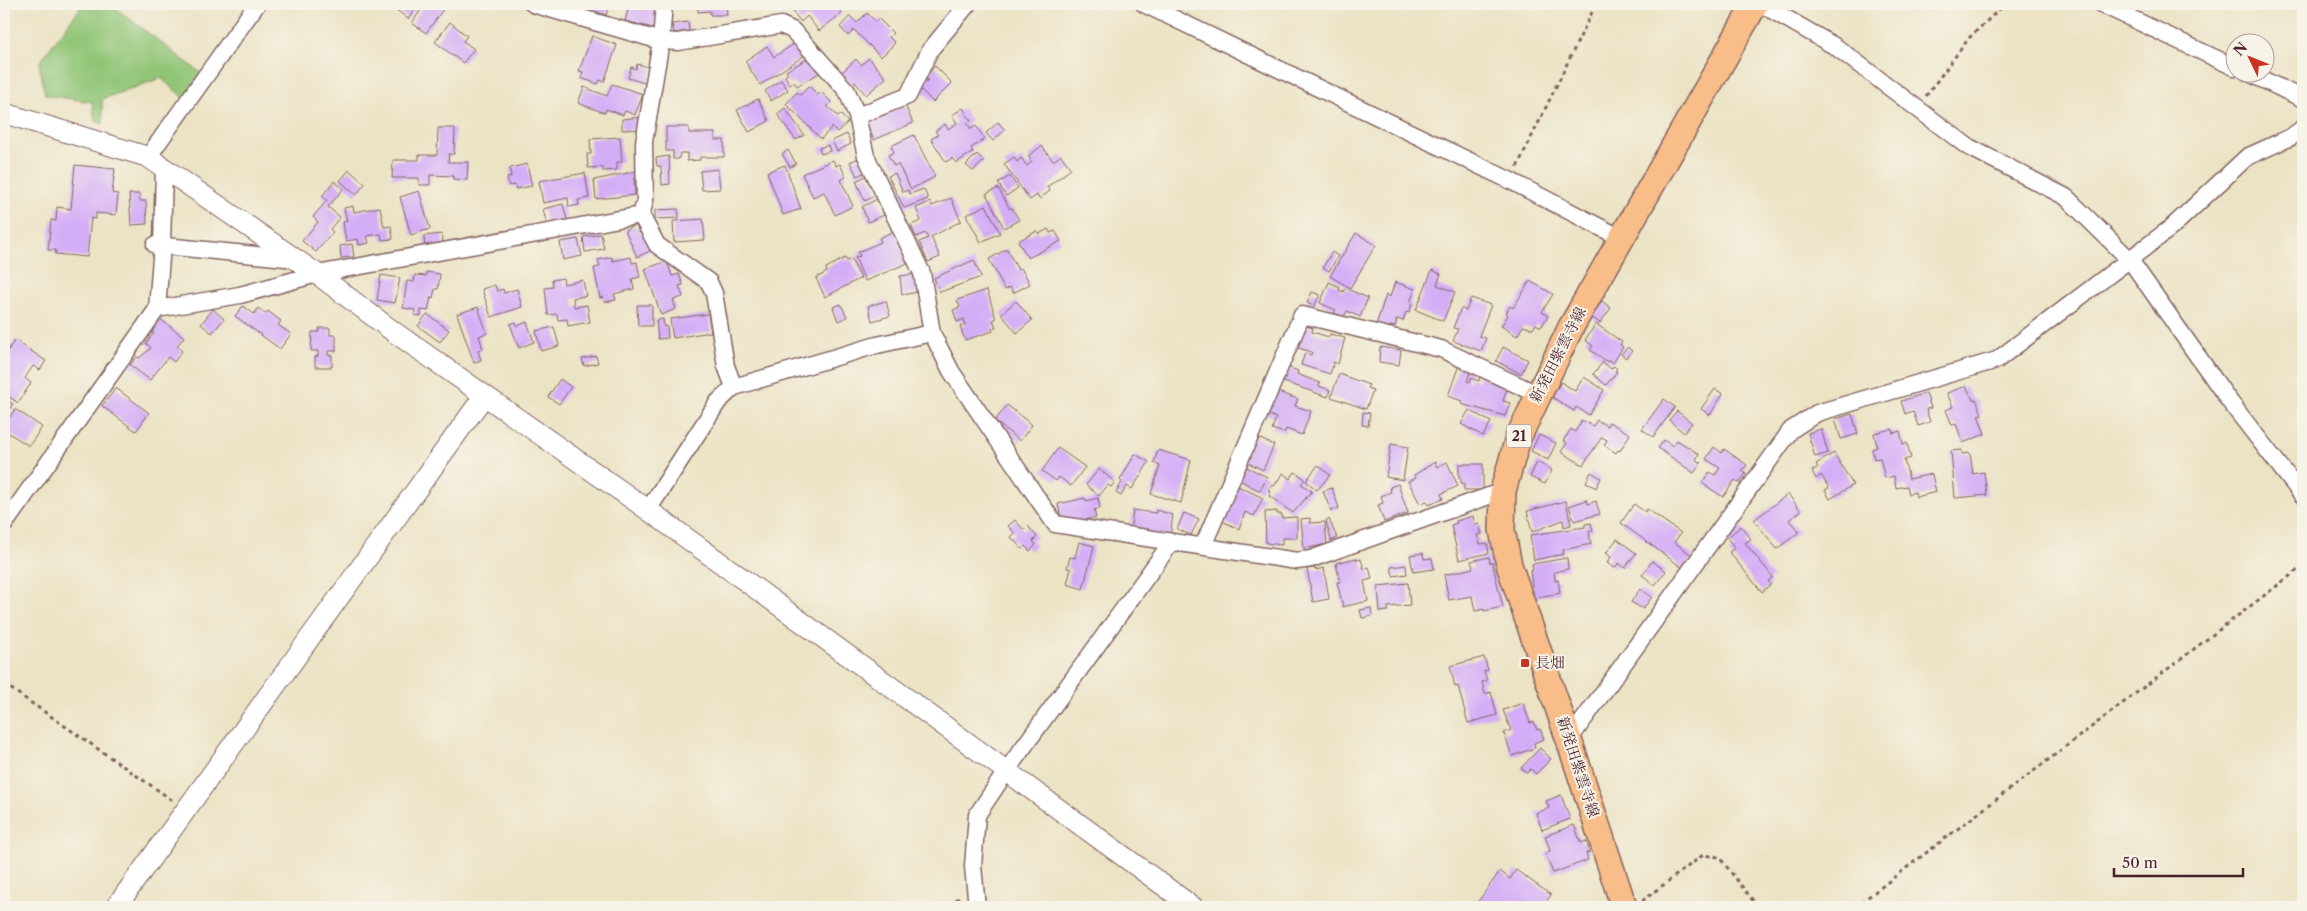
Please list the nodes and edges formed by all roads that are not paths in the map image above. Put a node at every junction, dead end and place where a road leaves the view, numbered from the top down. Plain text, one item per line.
1 (257, 4) edge
2 (533, 4) edge
3 (664, 4) edge
4 (968, 4) edge
5 (1144, 4) edge
6 (1755, 4) edge
7 (1762, 4) edge
8 (2101, 4) edge
9 (661, 41) junction
10 (2224, 62) edge
11 (2268, 82) edge
12 (2303, 99) edge
13 (4, 113) edge
14 (857, 116) junction
15 (2303, 128) edge
16 (148, 157) junction
17 (164, 169) junction
18 (640, 215) junction
19 (1621, 238) junction
20 (159, 245) junction
21 (296, 260) junction
22 (2130, 260) junction
23 (317, 274) junction
24 (157, 309) junction
25 (932, 333) junction
26 (734, 387) junction
27 (1538, 394) junction
28 (484, 396) junction
29 (1504, 491) junction
30 (2303, 496) edge
31 (648, 510) junction
32 (4, 525) edge
33 (1171, 543) junction
34 (1203, 546) junction
35 (1569, 740) junction
36 (1007, 770) junction
37 (1632, 904) edge
38 (116, 907) edge
39 (977, 907) edge
40 (1193, 907) edge

1 - 16 street
2 - 9 street
3 - 9 street
4 - 14 street
5 - 19 street
6 - 19 main road, 新発田紫雲寺線 / 21
7 - 22 street
8 - 10 street
9 - 14 street
9 - 18 street
11 - 12 street
13 - 16 street
14 - 25 street
15 - 22 street
16 - 17 street
17 - 20 street
17 - 21 street
18 - 23 street
18 - 26 street
19 - 27 main road, 新発田紫雲寺線 / 21
20 - 21 street
20 - 24 street
21 - 23 street
22 - 30 street
22 - 35 street
23 - 24 street
23 - 28 street
24 - 32 street
25 - 26 street
25 - 33 street
26 - 31 street
27 - 29 main road, 新発田紫雲寺線 / 21
27 - 34 street
28 - 31 street
28 - 38 street
29 - 34 street
29 - 35 main road, 新発田紫雲寺線 / 21
31 - 36 street
33 - 34 street
33 - 36 street
35 - 37 main road, 新発田紫雲寺線 / 21
36 - 39 street
36 - 40 street

